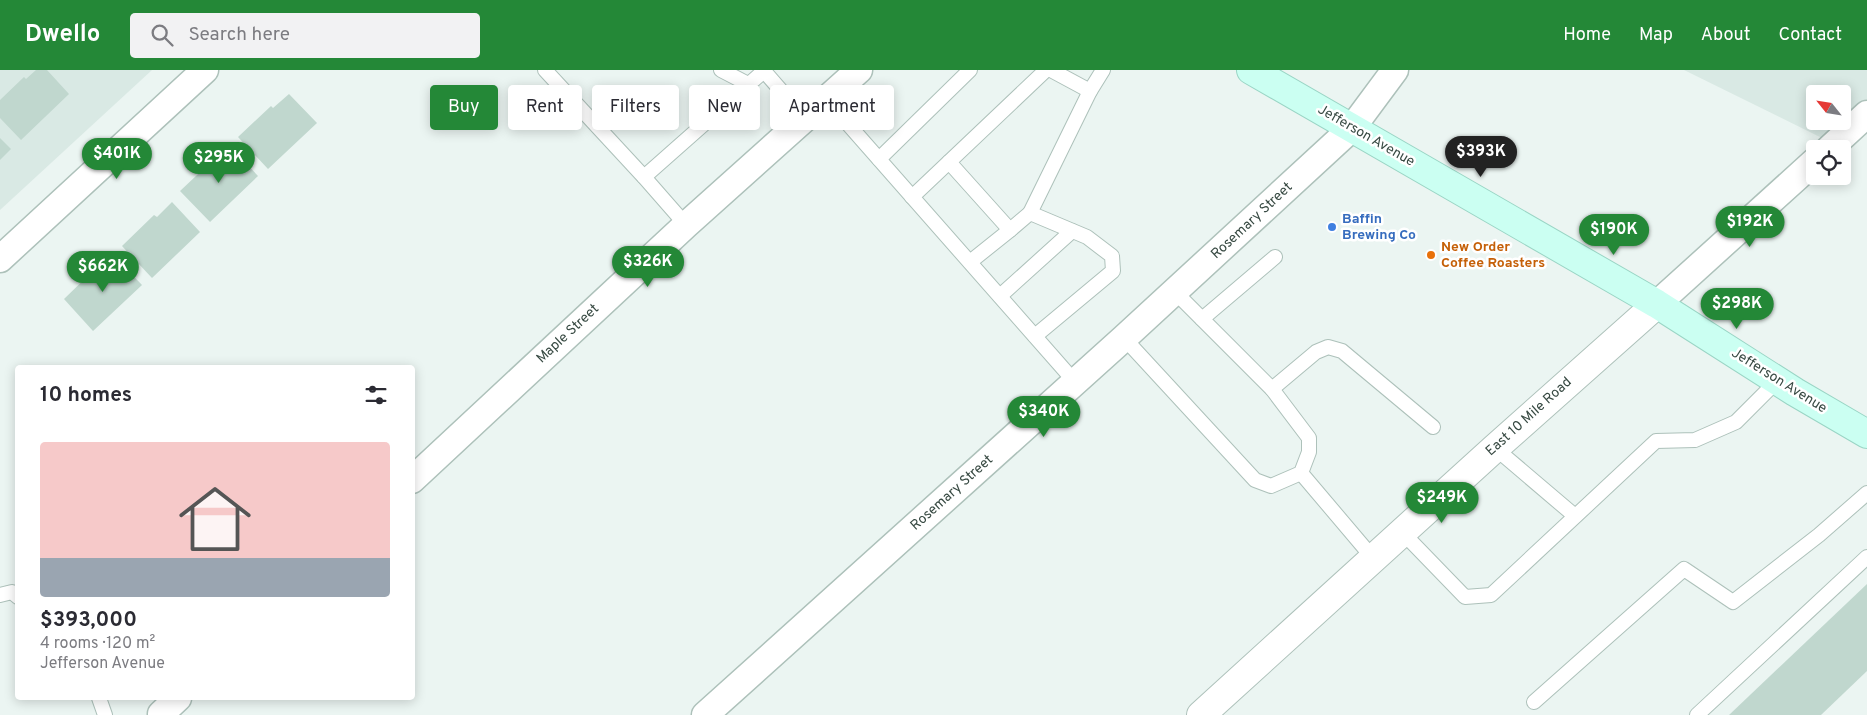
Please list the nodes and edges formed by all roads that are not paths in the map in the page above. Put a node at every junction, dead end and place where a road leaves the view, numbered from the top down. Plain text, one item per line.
1 (205, 70) edge
2 (544, 70) edge
3 (721, 70) edge
4 (859, 70) edge
5 (970, 70) edge
6 (1046, 70) edge
7 (1051, 70) edge
8 (1103, 70) edge
9 (1251, 70) edge
10 (1394, 70) edge
11 (765, 71) edge
12 (748, 84) junction
13 (777, 85) edge
14 (842, 85) edge
15 (1090, 91) junction
16 (1867, 114) edge
17 (1352, 128) junction
18 (792, 130) edge
19 (854, 130) edge
20 (1839, 140) edge
21 (879, 158) junction
22 (949, 162) junction
23 (1806, 169) edge
24 (644, 177) junction
25 (912, 197) junction
26 (1030, 213) junction
27 (686, 225) junction
28 (1010, 230) junction
29 (1072, 231) junction
30 (1275, 257) dead end
31 (0, 259) edge
32 (970, 262) junction
33 (1175, 292) junction
34 (1000, 296) junction
35 (1656, 304) junction
36 (1202, 319) junction
37 (1035, 336) junction
38 (1124, 338) junction
39 (1777, 381) junction
40 (1076, 382) junction
41 (1272, 389) junction
42 (1433, 427) dead end
43 (1867, 434) edge
44 (1495, 448) junction
45 (1301, 473) junction
46 (415, 477) edge
47 (1867, 493) edge
48 (1575, 516) junction
49 (1402, 532) junction
50 (1867, 557) edge
51 (1373, 558) junction
52 (15, 594) edge
53 (0, 595) edge
54 (100, 700) edge
55 (1534, 702) dead end
56 (105, 715) edge
57 (705, 715) edge
58 (1201, 715) edge
59 (1697, 715) edge

1 - 31 street
2 - 24 lane
3 - 12 lane
4 - 14 street, Maple Street
5 - 21 lane
6 - 22 lane
7 - 15 lane
8 - 15 lane
9 - 17 main road, Jefferson Avenue
10 - 17 street, Rosemary Street
11 - 12 lane
11 - 13 lane
12 - 24 lane
15 - 26 lane
16 - 20 street
17 - 33 street, Rosemary Street
17 - 35 main road, Jefferson Avenue
18 - 27 street, Maple Street
19 - 21 lane
21 - 25 lane
22 - 25 lane
22 - 28 lane
23 - 35 street, East 10 Mile Road
24 - 27 lane
25 - 32 lane
26 - 28 lane
26 - 29 lane
27 - 46 street, Maple Street
28 - 32 lane
29 - 34 lane
29 - 37 lane
30 - 36 lane
32 - 34 lane
33 - 36 lane
33 - 38 street, Rosemary Street
34 - 37 lane
35 - 39 main road, Jefferson Avenue
35 - 44 street, East 10 Mile Road
36 - 41 lane
37 - 40 lane
38 - 40 street, Rosemary Street
38 - 45 lane
39 - 43 main road, Jefferson Avenue
39 - 48 lane
40 - 57 street, Rosemary Street
41 - 42 lane
41 - 45 lane
44 - 48 lane
44 - 49 street, East 10 Mile Road
45 - 51 lane
47 - 55 lane
48 - 49 lane
49 - 51 street, East 10 Mile Road
50 - 59 lane
51 - 58 street, East 10 Mile Road
52 - 53 lane
54 - 56 lane

